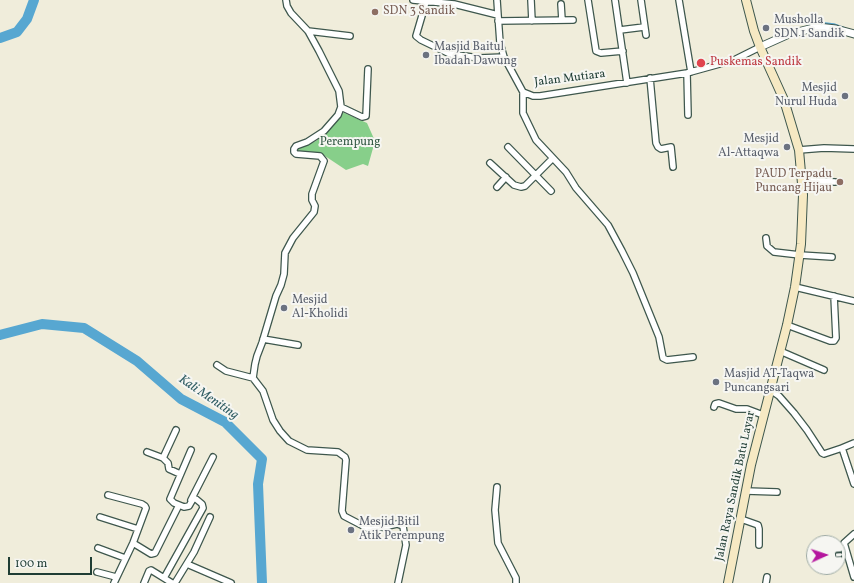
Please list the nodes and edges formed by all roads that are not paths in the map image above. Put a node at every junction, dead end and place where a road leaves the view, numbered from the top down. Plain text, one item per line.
1 (286, 0) edge
2 (413, 0) edge
3 (497, 0) edge
4 (531, 0) edge
5 (588, 0) edge
6 (615, 0) edge
7 (641, 0) edge
8 (679, 0) edge
9 (746, 0) edge
10 (426, 2) junction
11 (454, 2) edge
12 (561, 4) dead end
13 (498, 18) junction
14 (532, 20) junction
15 (562, 20) junction
16 (573, 20) dead end
17 (644, 28) junction
18 (620, 30) junction
19 (308, 31) junction
20 (853, 31) edge
21 (350, 36) dead end
22 (646, 36) dead end
23 (760, 47) junction
24 (623, 51) junction
25 (504, 57) junction
26 (368, 69) dead end
27 (689, 73) junction
28 (650, 78) junction
29 (627, 83) junction
30 (523, 92) junction
31 (341, 107) junction
32 (688, 115) dead end
33 (508, 147) dead end
34 (799, 150) junction
35 (854, 150) edge
36 (553, 158) junction
37 (490, 162) dead end
38 (673, 167) dead end
39 (535, 175) junction
40 (506, 178) junction
41 (802, 180) junction
42 (834, 182) dead end
43 (497, 187) dead end
44 (551, 191) dead end
45 (766, 238) dead end
46 (800, 255) junction
47 (832, 258) dead end
48 (795, 287) junction
49 (834, 296) junction
50 (854, 302) edge
51 (787, 325) junction
52 (263, 339) junction
53 (298, 345) dead end
54 (780, 351) junction
55 (693, 357) dead end
56 (217, 365) dead end
57 (824, 370) dead end
58 (253, 378) junction
59 (769, 389) junction
60 (714, 407) dead end
61 (763, 415) junction
62 (176, 430) dead end
63 (854, 443) edge
64 (842, 448) junction
65 (191, 450) dead end
66 (147, 452) dead end
67 (212, 457) dead end
68 (163, 458) junction
69 (180, 474) junction
70 (854, 484) edge
71 (497, 487) dead end
72 (746, 491) junction
73 (777, 492) dead end
74 (108, 495) dead end
75 (191, 500) junction
76 (179, 505) junction
77 (100, 517) dead end
78 (210, 517) dead end
79 (741, 519) junction
80 (138, 529) junction
81 (854, 534) edge
82 (133, 543) junction
83 (759, 545) dead end
84 (98, 548) dead end
85 (125, 558) junction
86 (187, 564) junction
87 (97, 572) dead end
88 (116, 577) junction
89 (854, 577) edge
90 (164, 578) junction
91 (114, 583) edge
92 (144, 583) edge
93 (174, 583) edge
94 (231, 583) edge
95 (398, 583) edge
96 (516, 583) edge
97 (728, 583) edge

1 - 19 street
2 - 10 street
3 - 13 street, Jalan Mutiara
4 - 14 street
5 - 24 street
6 - 18 street
7 - 17 street
8 - 27 street
9 - 23 main road, Jalan Raya Sandik Batu Layar
10 - 11 street
10 - 25 street
11 - 13 street
12 - 15 street
13 - 14 street
13 - 25 street, Jalan Mutiara
14 - 15 street
15 - 16 street
17 - 18 street
17 - 22 street
18 - 24 street
19 - 21 street
19 - 31 street
20 - 23 street
23 - 27 street, Jalan Mutiara
23 - 34 main road, Jalan Raya Sandik Batu Layar
24 - 29 street
25 - 30 street, Jalan Mutiara
26 - 31 street
27 - 28 street, Jalan Mutiara
27 - 32 street
28 - 29 street, Jalan Mutiara
28 - 38 street
29 - 30 street, Jalan Mutiara
30 - 36 street
31 - 52 street
33 - 39 street
34 - 35 street
34 - 41 main road, Jalan Raya Sandik Batu Layar
36 - 39 street
36 - 55 street
37 - 40 street
39 - 40 street
39 - 44 street
40 - 43 street
41 - 42 street
41 - 46 main road, Jalan Raya Sandik Batu Layar
45 - 46 street
46 - 47 street
46 - 48 main road, Jalan Raya Sandik Batu Layar
48 - 49 street
48 - 51 main road, Jalan Raya Sandik Batu Layar
49 - 50 street
49 - 51 street
51 - 54 main road, Jalan Raya Sandik Batu Layar
52 - 53 street
52 - 58 street
54 - 57 street
54 - 59 main road, Jalan Raya Sandik Batu Layar
56 - 58 street
58 - 95 street
59 - 61 main road, Jalan Raya Sandik Batu Layar
59 - 64 street
60 - 61 street
61 - 72 main road, Jalan Raya Sandik Batu Layar
62 - 68 street
63 - 64 street
64 - 70 street
65 - 69 street
66 - 68 street
67 - 75 street
68 - 69 street
69 - 76 street
71 - 96 street
72 - 73 street
72 - 79 main road, Jalan Raya Sandik Batu Layar
74 - 80 street
75 - 76 street
75 - 90 street
76 - 82 street
77 - 80 street
78 - 86 street
79 - 83 street
79 - 97 main road, Jalan Raya Sandik Batu Layar
80 - 82 street
81 - 89 street
82 - 85 street
84 - 85 street
85 - 88 street
86 - 93 street
86 - 94 street
87 - 88 street
88 - 91 street
90 - 92 street
90 - 93 street

